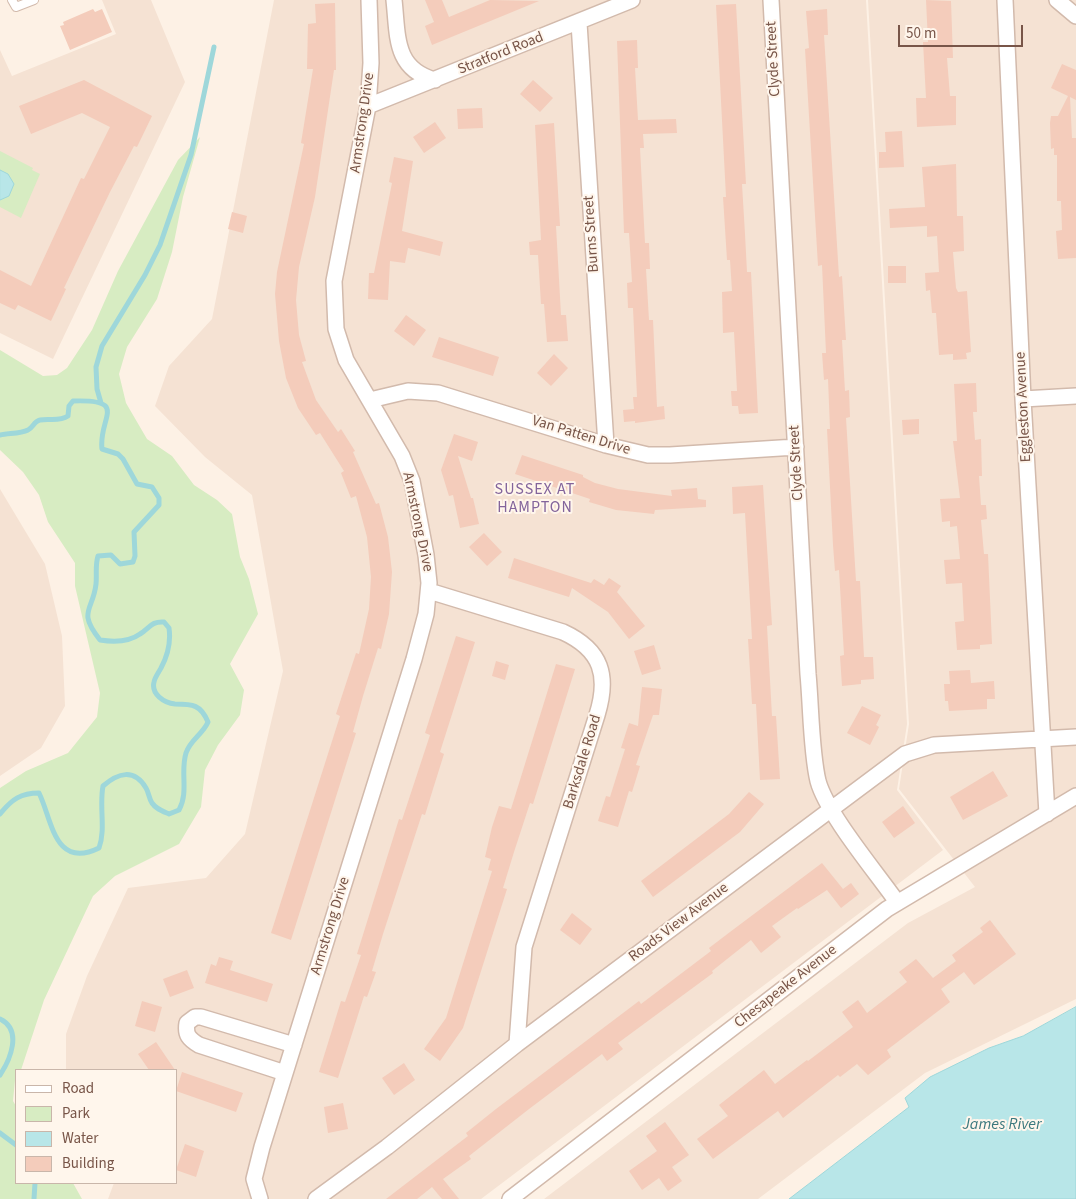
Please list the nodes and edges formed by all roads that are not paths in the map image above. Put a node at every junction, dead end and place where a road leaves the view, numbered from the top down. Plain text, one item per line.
1 (12, 0) edge
2 (34, 0) edge
3 (369, 0) edge
4 (394, 0) edge
5 (632, 0) edge
6 (771, 0) edge
7 (1004, 0) edge
8 (1057, 0) edge
9 (1076, 16) edge
10 (579, 23) junction
11 (435, 80) junction
12 (368, 106) junction
13 (1076, 396) edge
14 (1023, 399) junction
15 (370, 400) junction
16 (606, 445) junction
17 (796, 447) junction
18 (429, 591) junction
19 (1076, 737) edge
20 (1042, 739) junction
21 (1076, 796) edge
22 (832, 809) junction
23 (1047, 814) junction
24 (897, 902) junction
25 (294, 1044) junction
26 (517, 1044) junction
27 (285, 1073) junction
28 (260, 1199) edge
29 (316, 1199) edge
30 (510, 1199) edge

1 - 2 lane
3 - 12 street, Armstrong Drive
4 - 11 street
5 - 10 street, Stratford Road
6 - 17 street, Clyde Street
7 - 14 street, Eggleston Avenue
8 - 9 street
10 - 11 street, Stratford Road
10 - 16 street, Burns Street
11 - 12 street, Stratford Road
12 - 15 street, Armstrong Drive
13 - 14 street
14 - 20 street, Eggleston Avenue
15 - 16 street, Van Patten Drive
15 - 18 street, Armstrong Drive
16 - 17 street, Van Patten Drive
17 - 22 street, Clyde Street
18 - 25 street, Armstrong Drive
18 - 26 street, Barksdale Road
19 - 20 street, Roads View Avenue
20 - 22 street, Roads View Avenue
20 - 23 street, Eggleston Avenue
21 - 23 street, Chesapeake Avenue
22 - 24 street, Clyde Street
22 - 26 street, Roads View Avenue
23 - 24 street, Chesapeake Avenue
24 - 30 street, Chesapeake Avenue
25 - 27 street, Armstrong Drive
25 - 27 street
26 - 29 street, Roads View Avenue
27 - 28 street, Armstrong Drive

